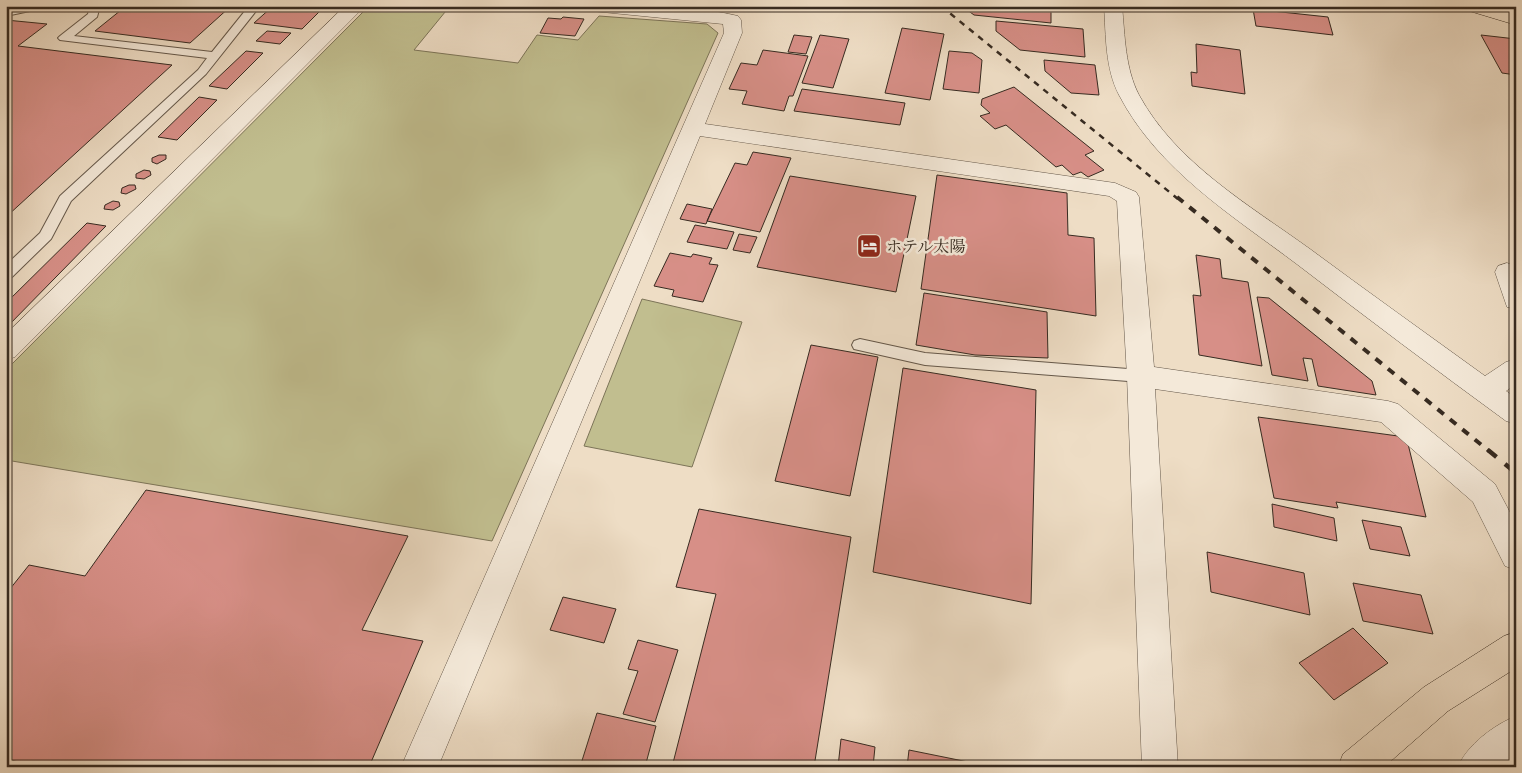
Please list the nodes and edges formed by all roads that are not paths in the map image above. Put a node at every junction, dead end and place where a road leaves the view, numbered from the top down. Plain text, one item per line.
1 (40, 6) edge
2 (95, 6) edge
3 (255, 6) edge
4 (356, 6) edge
5 (592, 6) edge
6 (1113, 6) edge
7 (1472, 6) edge
8 (6, 13) edge
9 (1516, 20) edge
10 (215, 56) junction
11 (691, 128) junction
12 (6, 274) edge
13 (860, 345) dead end
14 (6, 350) edge
15 (1516, 368) edge
16 (1140, 376) junction
17 (1486, 391) junction
18 (1516, 413) edge
19 (1516, 556) edge
20 (1516, 648) edge
21 (1516, 734) edge
22 (419, 767) edge
23 (1160, 767) edge
24 (1356, 767) edge
25 (1476, 767) edge

1 - 8 lane
2 - 10 lane
3 - 10 lane
4 - 14 street
5 - 11 street
6 - 17 street
7 - 9 main road
10 - 12 lane
11 - 16 street
11 - 22 street
13 - 16 lane
15 - 17 street
16 - 19 street
16 - 23 street
17 - 18 street
20 - 24 main road
21 - 25 street

